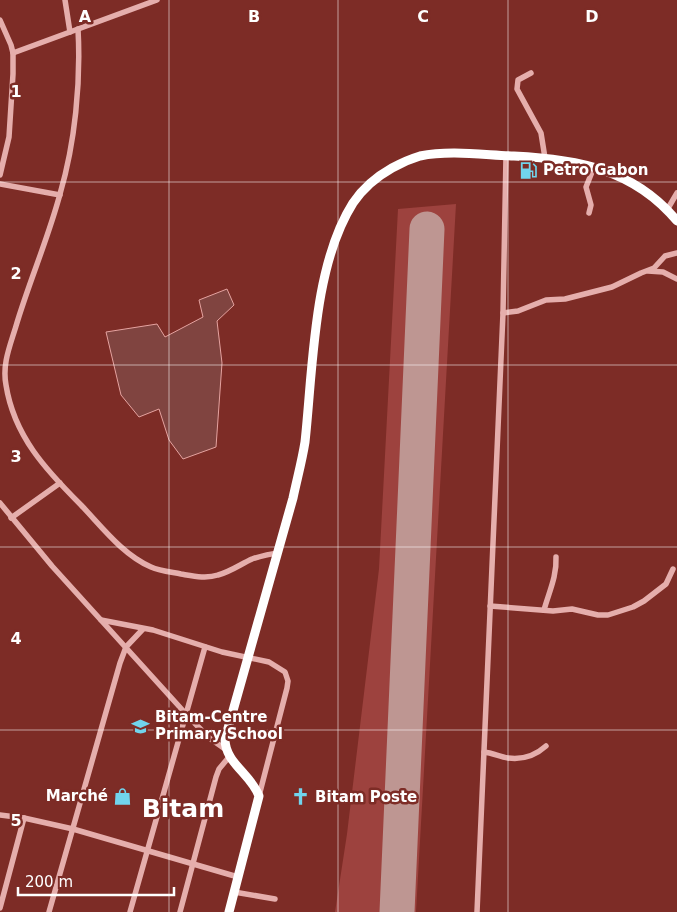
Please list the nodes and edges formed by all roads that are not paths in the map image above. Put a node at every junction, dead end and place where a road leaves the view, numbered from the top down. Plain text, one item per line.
1 (65, 0) edge
2 (157, 0) edge
3 (0, 20) edge
4 (78, 29) junction
5 (70, 32) junction
6 (13, 53) junction
7 (530, 73) dead end
8 (506, 156) junction
9 (545, 158) junction
10 (594, 168) junction
11 (0, 175) edge
12 (0, 184) edge
13 (677, 192) edge
14 (60, 195) junction
15 (667, 210) junction
16 (589, 213) dead end
17 (677, 221) edge
18 (677, 253) edge
19 (648, 271) junction
20 (677, 279) edge
21 (503, 313) junction
22 (2, 364) edge
23 (60, 483) junction
24 (0, 503) edge
25 (11, 518) junction
26 (278, 552) junction
27 (556, 557) dead end
28 (673, 569) dead end
29 (490, 606) junction
30 (544, 610) junction
31 (101, 620) junction
32 (143, 629) junction
33 (126, 647) junction
34 (206, 647) junction
35 (246, 658) junction
36 (186, 714) junction
37 (546, 746) dead end
38 (484, 752) junction
39 (227, 753) junction
40 (259, 796) junction
41 (0, 814) edge
42 (24, 818) junction
43 (73, 829) junction
44 (147, 851) junction
45 (193, 863) junction
46 (238, 877) junction
47 (234, 892) junction
48 (276, 899) dead end
49 (0, 908) edge
50 (49, 912) edge
51 (130, 912) edge
52 (180, 912) edge
53 (229, 912) edge
54 (477, 912) edge

1 - 5 street
2 - 4 street
3 - 6 street
4 - 5 street
4 - 14 street
5 - 6 street
6 - 11 street
7 - 9 street
8 - 9 highway
8 - 21 street
8 - 26 highway
9 - 10 highway
10 - 15 highway
10 - 16 street
12 - 14 street
13 - 15 street
14 - 22 street
15 - 17 highway
18 - 19 street
19 - 20 street
19 - 21 street
21 - 29 street
22 - 23 street
23 - 25 street
23 - 26 street
24 - 25 street
25 - 31 street
26 - 35 highway
27 - 30 street
28 - 30 street
29 - 30 street
29 - 38 street
31 - 32 street
31 - 33 street
32 - 33 street
32 - 34 street
33 - 36 street
33 - 43 street
34 - 35 street
34 - 36 street
35 - 39 highway
35 - 40 street
36 - 39 street
36 - 44 street
37 - 38 street
38 - 54 street
39 - 40 highway
39 - 45 street
40 - 46 highway
41 - 42 street
42 - 43 street
42 - 49 street
43 - 44 street
43 - 50 street
44 - 45 street
44 - 51 street
45 - 46 street
45 - 52 street
46 - 47 highway
47 - 48 street
47 - 53 highway

